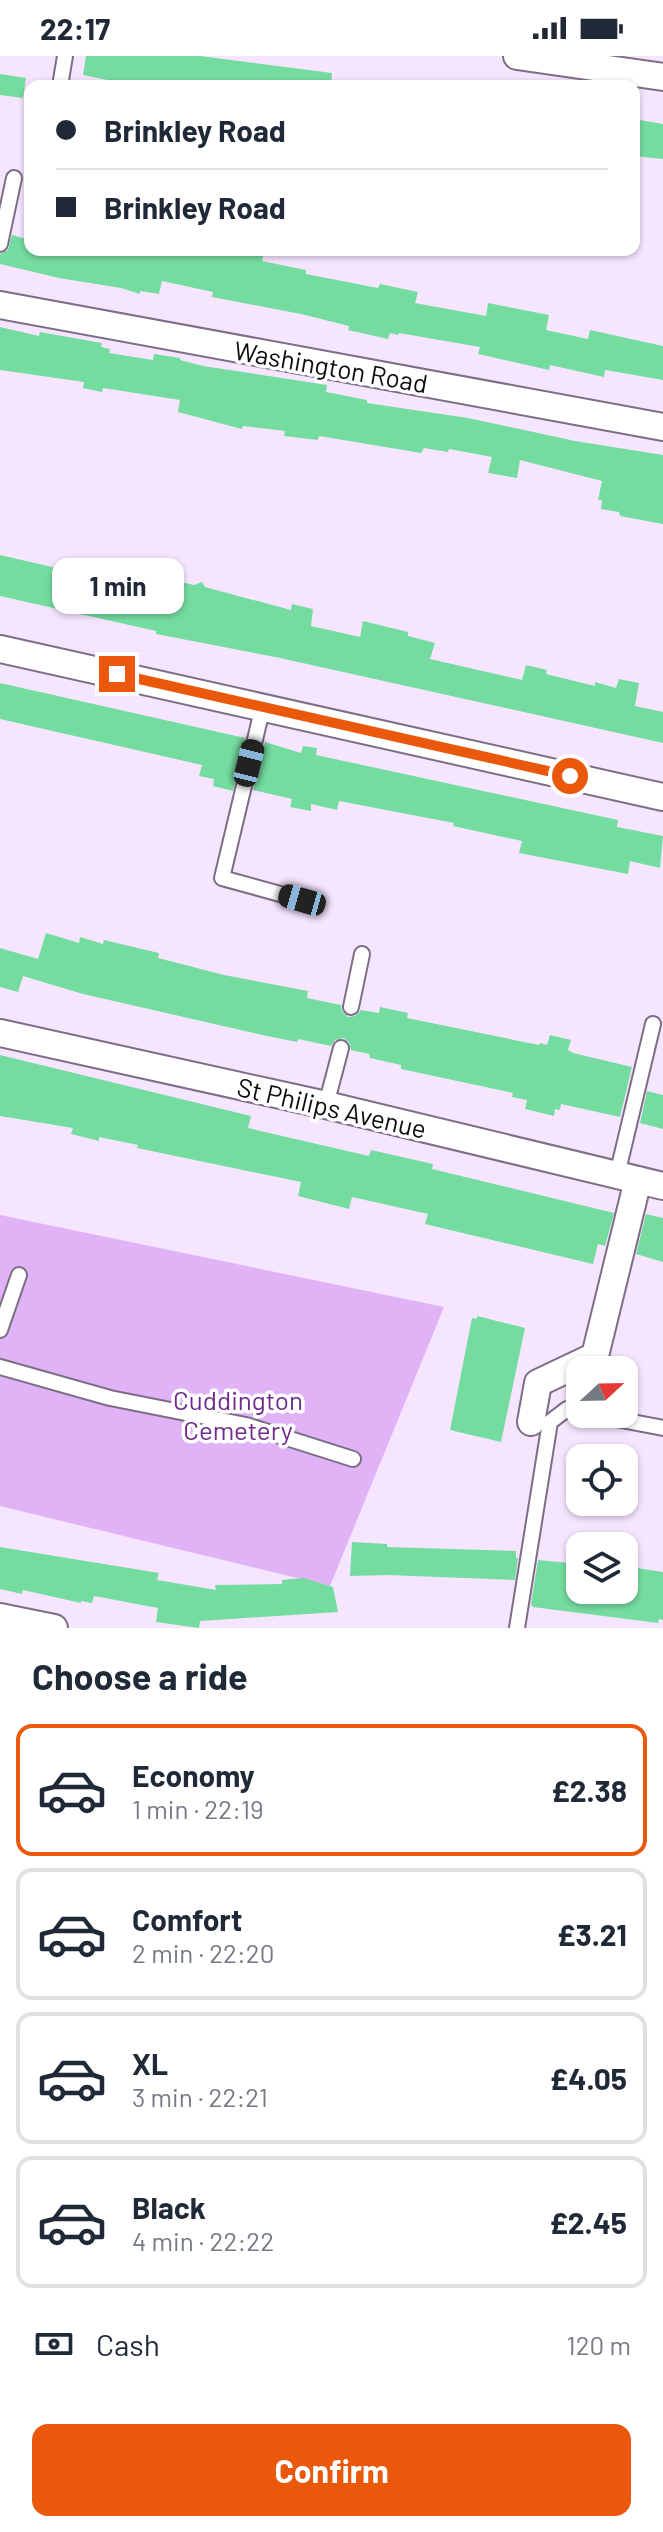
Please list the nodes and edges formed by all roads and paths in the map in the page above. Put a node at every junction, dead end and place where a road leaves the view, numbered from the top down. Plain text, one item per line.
1 (65, 56) edge
2 (517, 56) edge
3 (663, 77) edge
4 (61, 80) edge
5 (14, 178) dead end
6 (0, 244) edge
7 (0, 305) edge
8 (663, 427) edge
9 (0, 649) edge
10 (263, 706) junction
11 (663, 797) edge
12 (302, 900) dead end
13 (362, 954) dead end
14 (351, 1007) dead end
15 (653, 1024) dead end
16 (0, 1033) edge
17 (341, 1048) dead end
18 (326, 1105) junction
19 (639, 1180) edge
20 (19, 1275) dead end
21 (0, 1330) edge
22 (0, 1367) edge
23 (566, 1410) edge
24 (531, 1422) dead end
25 (638, 1423) edge
26 (663, 1428) edge
27 (353, 1459) dead end
28 (0, 1617) edge
29 (54, 1628) edge
30 (517, 1628) edge

1 - 4 lane
2 - 3 street
5 - 6 lane
7 - 8 street, Washington Road
9 - 10 street
10 - 11 street
10 - 12 lane
13 - 14 lane
15 - 19 lane
16 - 18 street, St Philips Avenue
17 - 18 lane
18 - 19 street, St Philips Avenue
19 - 24 street
20 - 21 lane
22 - 27 lane
23 - 30 lane
25 - 26 lane
28 - 29 street

